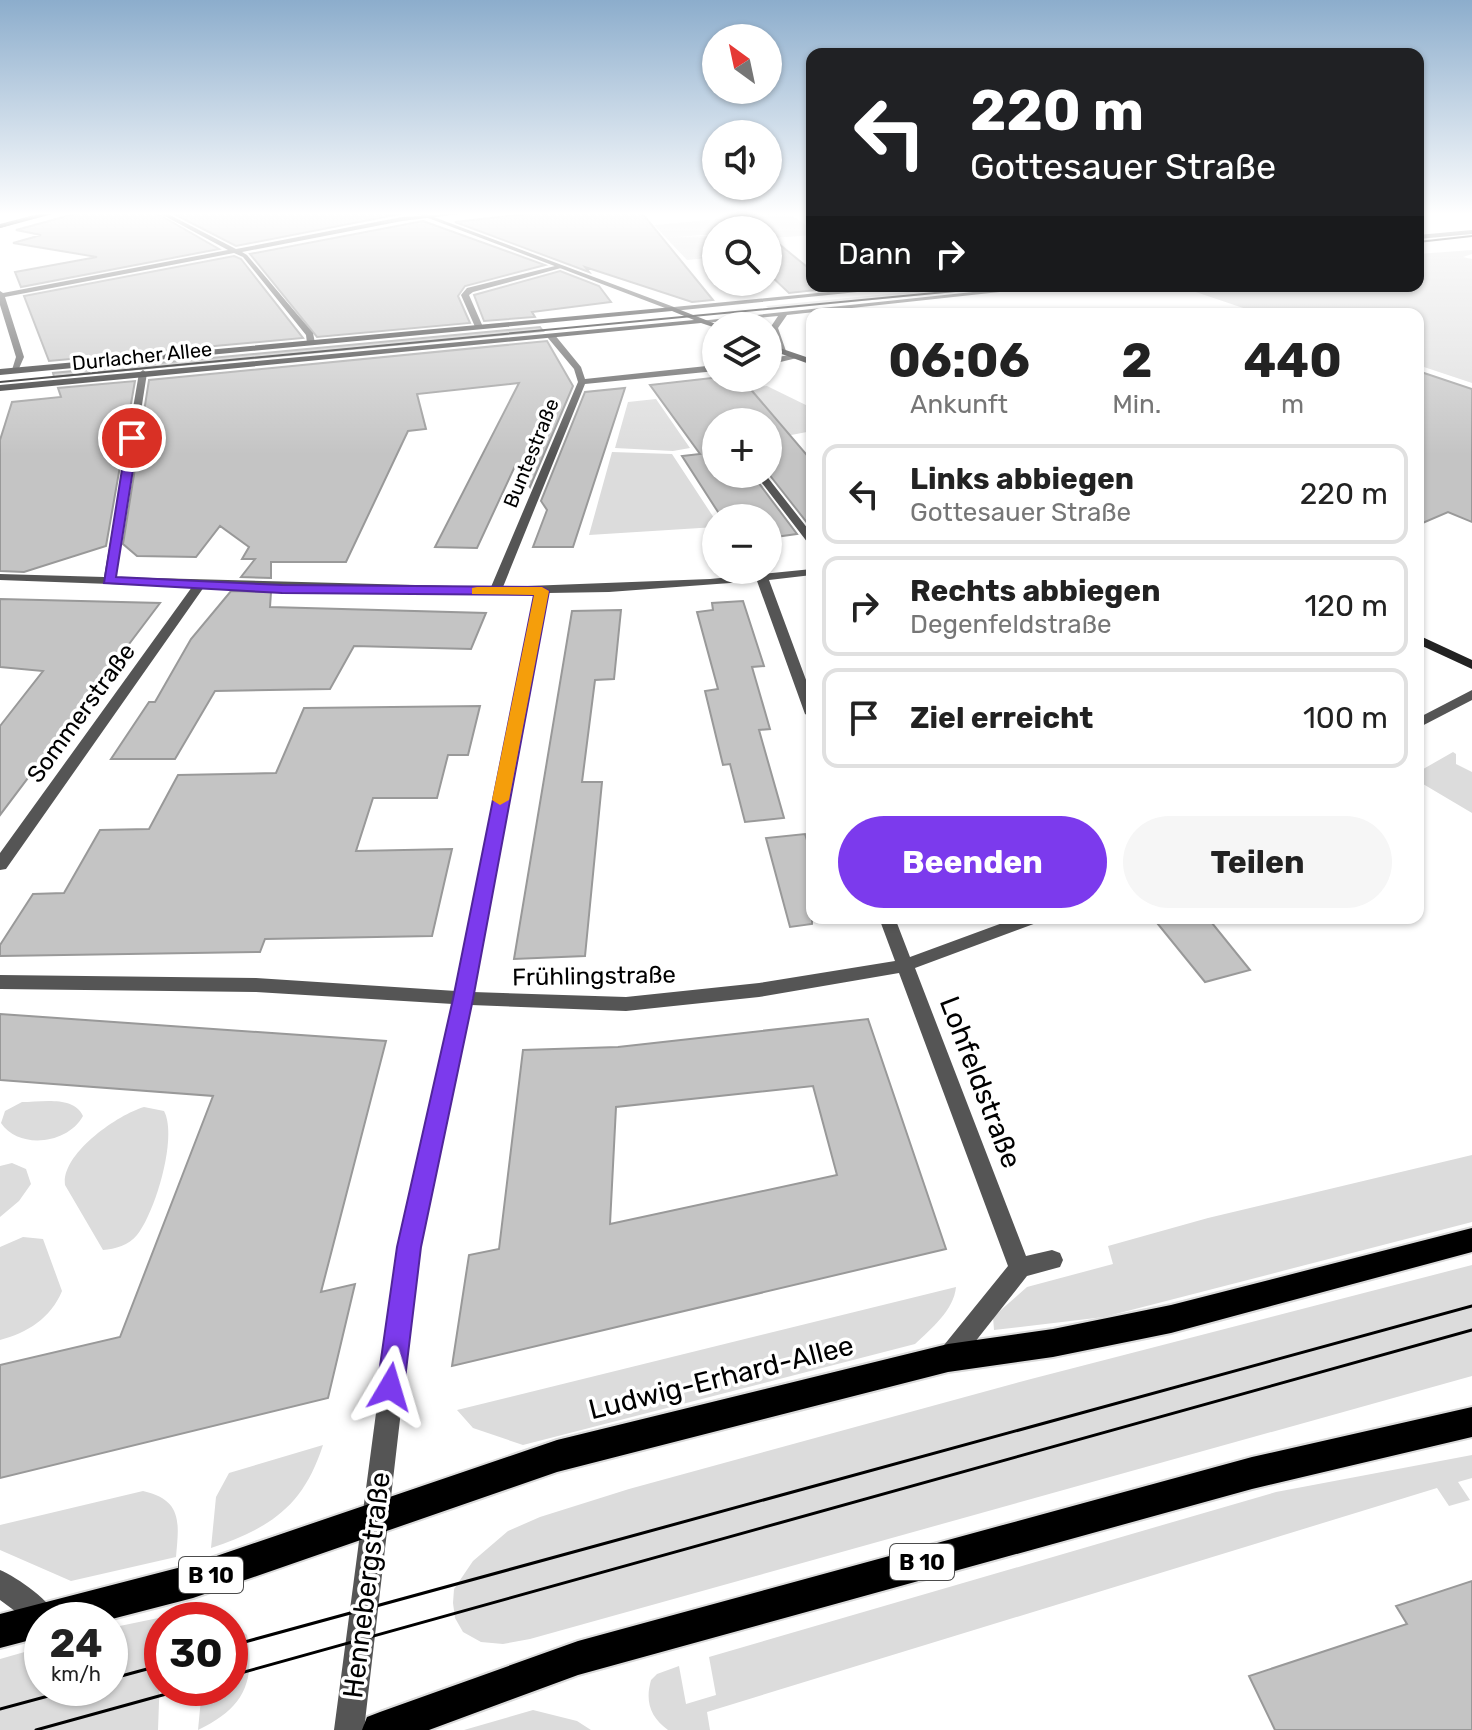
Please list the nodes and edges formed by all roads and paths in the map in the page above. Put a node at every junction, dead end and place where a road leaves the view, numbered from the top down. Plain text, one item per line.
1 (1, 294) edge
2 (275, 294) edge
3 (466, 294) edge
4 (632, 294) edge
5 (832, 294) edge
6 (975, 294) edge
7 (834, 308) edge
8 (673, 309) junction
9 (806, 311) edge
10 (784, 313) joint
11 (782, 316) edge
12 (702, 321) edge
13 (702, 321) edge
14 (479, 327) junction
15 (551, 336) junction
16 (311, 343) junction
17 (782, 351) edge
18 (794, 356) junction
19 (782, 359) edge
20 (806, 360) edge
21 (702, 369) edge
22 (14, 371) junction
23 (0, 372) edge
24 (143, 373) junction
25 (582, 382) junction
26 (0, 388) edge
27 (771, 488) edge
28 (806, 533) edge
29 (806, 573) edge
30 (782, 576) edge
31 (0, 577) edge
32 (109, 580) junction
33 (702, 582) edge
34 (764, 584) edge
35 (198, 587) junction
36 (495, 591) junction
37 (542, 591) junction
38 (1424, 642) edge
39 (1472, 665) edge
40 (1472, 694) edge
41 (806, 698) edge
42 (1424, 721) edge
43 (0, 865) edge
44 (889, 924) edge
45 (1017, 924) edge
46 (903, 966) junction
47 (0, 982) edge
48 (463, 999) junction
49 (1472, 1240) edge
50 (1052, 1260) dead end
51 (1020, 1268) junction
52 (948, 1358) junction
53 (1472, 1422) edge
54 (373, 1521) junction
55 (0, 1583) edge
56 (24, 1602) edge
57 (111, 1602) edge
58 (24, 1625) edge
59 (0, 1631) edge
60 (349, 1730) edge
61 (380, 1730) edge

1 - 22 street
2 - 16 street
3 - 14 street
4 - 8 street
5 - 8 street, Durlacher Allee
6 - 7 street, Durlacher Allee
8 - 12 main road
8 - 14 main road, Durlacher Allee
9 - 10 street, Durlacher Allee
10 - 11 street
13 - 15 main road, Durlacher Allee
14 - 16 main road, Durlacher Allee
15 - 24 main road, Durlacher Allee
15 - 25 street, Buntestraße
16 - 22 main road, Durlacher Allee
17 - 18 main road
18 - 19 street
18 - 20 main road
21 - 25 street
22 - 23 main road, Durlacher Allee
24 - 26 main road, Durlacher Allee
24 - 32 street
25 - 36 street, Buntestraße
27 - 28 street
29 - 30 street
31 - 32 street
32 - 35 street
33 - 37 street
34 - 41 street
35 - 36 street
35 - 43 street, Sommerstraße
36 - 37 street
37 - 48 street, Hennebergstraße
38 - 39 main road
40 - 42 street
44 - 46 street, Lohfeldstraße
45 - 46 street, Frühlingstraße
46 - 48 street, Frühlingstraße
46 - 51 street, Lohfeldstraße
47 - 48 street, Frühlingstraße
48 - 54 street, Hennebergstraße
49 - 52 main road, Ludwig-Erhard-Allee / B 10
50 - 51 street
51 - 52 street
52 - 54 main road, Ludwig-Erhard-Allee / B 10
53 - 61 main road, B 10
54 - 57 main road, Ludwig-Erhard-Allee / B 10
54 - 60 street, Hennebergstraße
55 - 56 street
58 - 59 main road, Ludwig-Erhard-Allee / B 10

